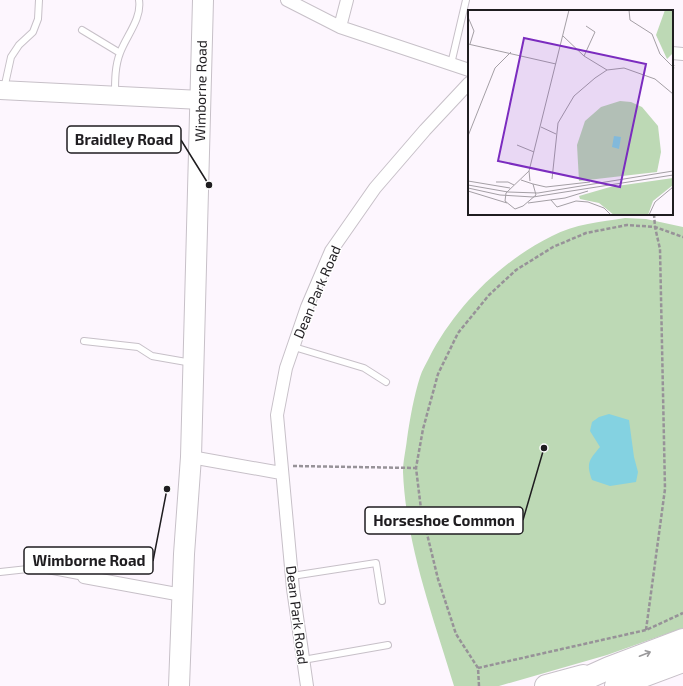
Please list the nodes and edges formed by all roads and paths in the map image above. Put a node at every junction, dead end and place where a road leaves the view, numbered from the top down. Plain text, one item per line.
1 (39, 0) edge
2 (139, 0) edge
3 (203, 0) edge
4 (287, 0) edge
5 (347, 0) edge
6 (466, 0) edge
7 (340, 27) junction
8 (82, 30) dead end
9 (120, 53) junction
10 (673, 53) edge
11 (683, 54) edge
12 (451, 64) junction
13 (468, 70) edge
14 (468, 84) edge
15 (2, 90) edge
16 (115, 95) junction
17 (201, 100) junction
18 (654, 215) edge
19 (655, 227) junction
20 (683, 237) edge
21 (84, 341) dead end
22 (294, 347) junction
23 (193, 363) junction
24 (386, 382) dead end
25 (191, 457) junction
26 (416, 468) junction
27 (281, 469) junction
28 (0, 572) edge
29 (292, 576) junction
30 (84, 577) joint
31 (182, 595) junction
32 (382, 601) dead end
33 (683, 613) edge
34 (646, 630) junction
35 (683, 640) edge
36 (388, 645) dead end
37 (303, 660) junction
38 (683, 661) edge
39 (478, 668) junction
40 (612, 677) edge
41 (178, 686) edge
42 (307, 686) edge
43 (480, 686) edge
44 (546, 686) edge
45 (569, 686) edge

1 - 15 lane
2 - 9 lane
3 - 17 main road, Wimborne Road
4 - 7 street
5 - 7 street
6 - 12 lane
7 - 12 street
8 - 9 lane
9 - 16 lane
10 - 11 street
12 - 13 street
14 - 22 street, Dean Park Road
15 - 16 street
16 - 17 street
17 - 23 main road, Wimborne Road
18 - 19 path
19 - 20 path
19 - 26 path
19 - 34 path
21 - 23 lane
22 - 24 lane
22 - 27 street, Dean Park Road
23 - 25 main road, Wimborne Road
25 - 27 street
25 - 31 main road, Wimborne Road
26 - 27 path
26 - 39 path
27 - 29 street, Dean Park Road
28 - 30 lane
29 - 32 lane
29 - 37 street, Dean Park Road
30 - 31 street
31 - 41 main road, Wimborne Road
33 - 34 path
34 - 39 path
40 -> 35 highway
36 - 37 lane
37 - 42 street, Dean Park Road
38 - 40 highway
39 - 43 path
40 - 44 highway
40 - 45 highway

